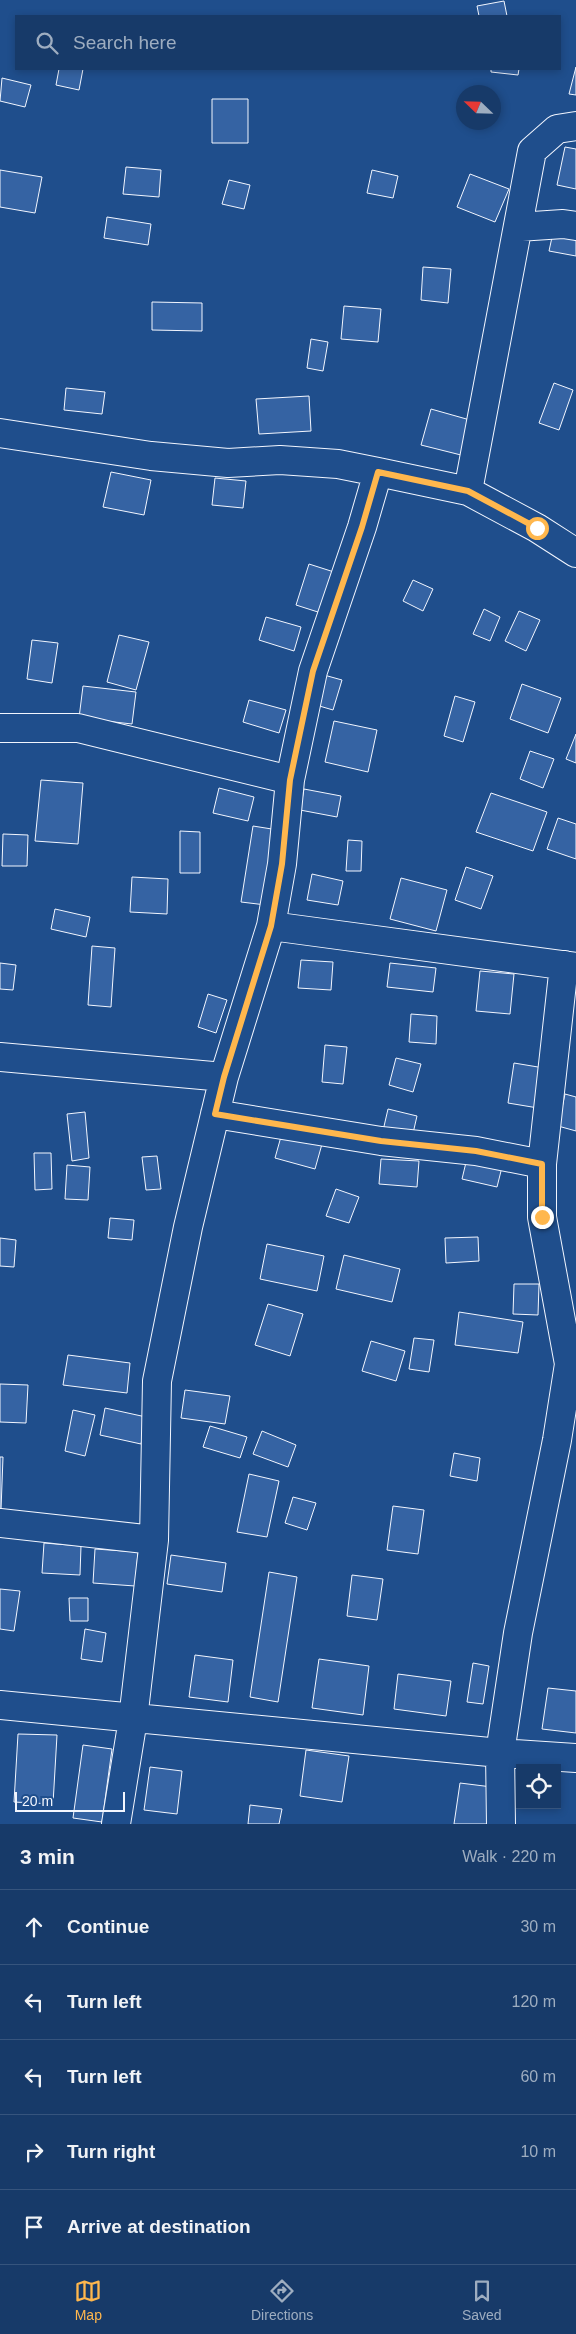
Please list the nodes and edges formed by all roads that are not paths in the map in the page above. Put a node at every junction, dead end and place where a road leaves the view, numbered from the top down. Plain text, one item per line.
1 (576, 126) edge
2 (576, 226) edge
3 (518, 227) junction
4 (0, 433) edge
5 (378, 472) junction
6 (468, 491) junction
7 (576, 553) edge
8 (0, 728) edge
9 (290, 780) junction
10 (271, 926) junction
11 (570, 966) edge
12 (0, 1057) edge
13 (224, 1077) junction
14 (215, 1114) junction
15 (542, 1164) junction
16 (572, 1364) edge
17 (0, 1523) edge
18 (154, 1540) junction
19 (0, 1705) edge
20 (133, 1719) junction
21 (500, 1753) junction
22 (576, 1758) edge
23 (116, 1824) edge
24 (500, 1824) edge

1 - 3 street
2 - 3 street
3 - 6 street
4 - 5 street
5 - 6 street
5 - 9 street
6 - 7 street
8 - 9 street
9 - 10 street
10 - 11 street
10 - 13 street
11 - 15 street
12 - 13 street
13 - 14 street
14 - 15 street
14 - 18 street
15 - 16 street
16 - 21 street
17 - 18 street
18 - 20 street
19 - 20 street
20 - 21 street
20 - 23 street
21 - 22 street
21 - 24 street

